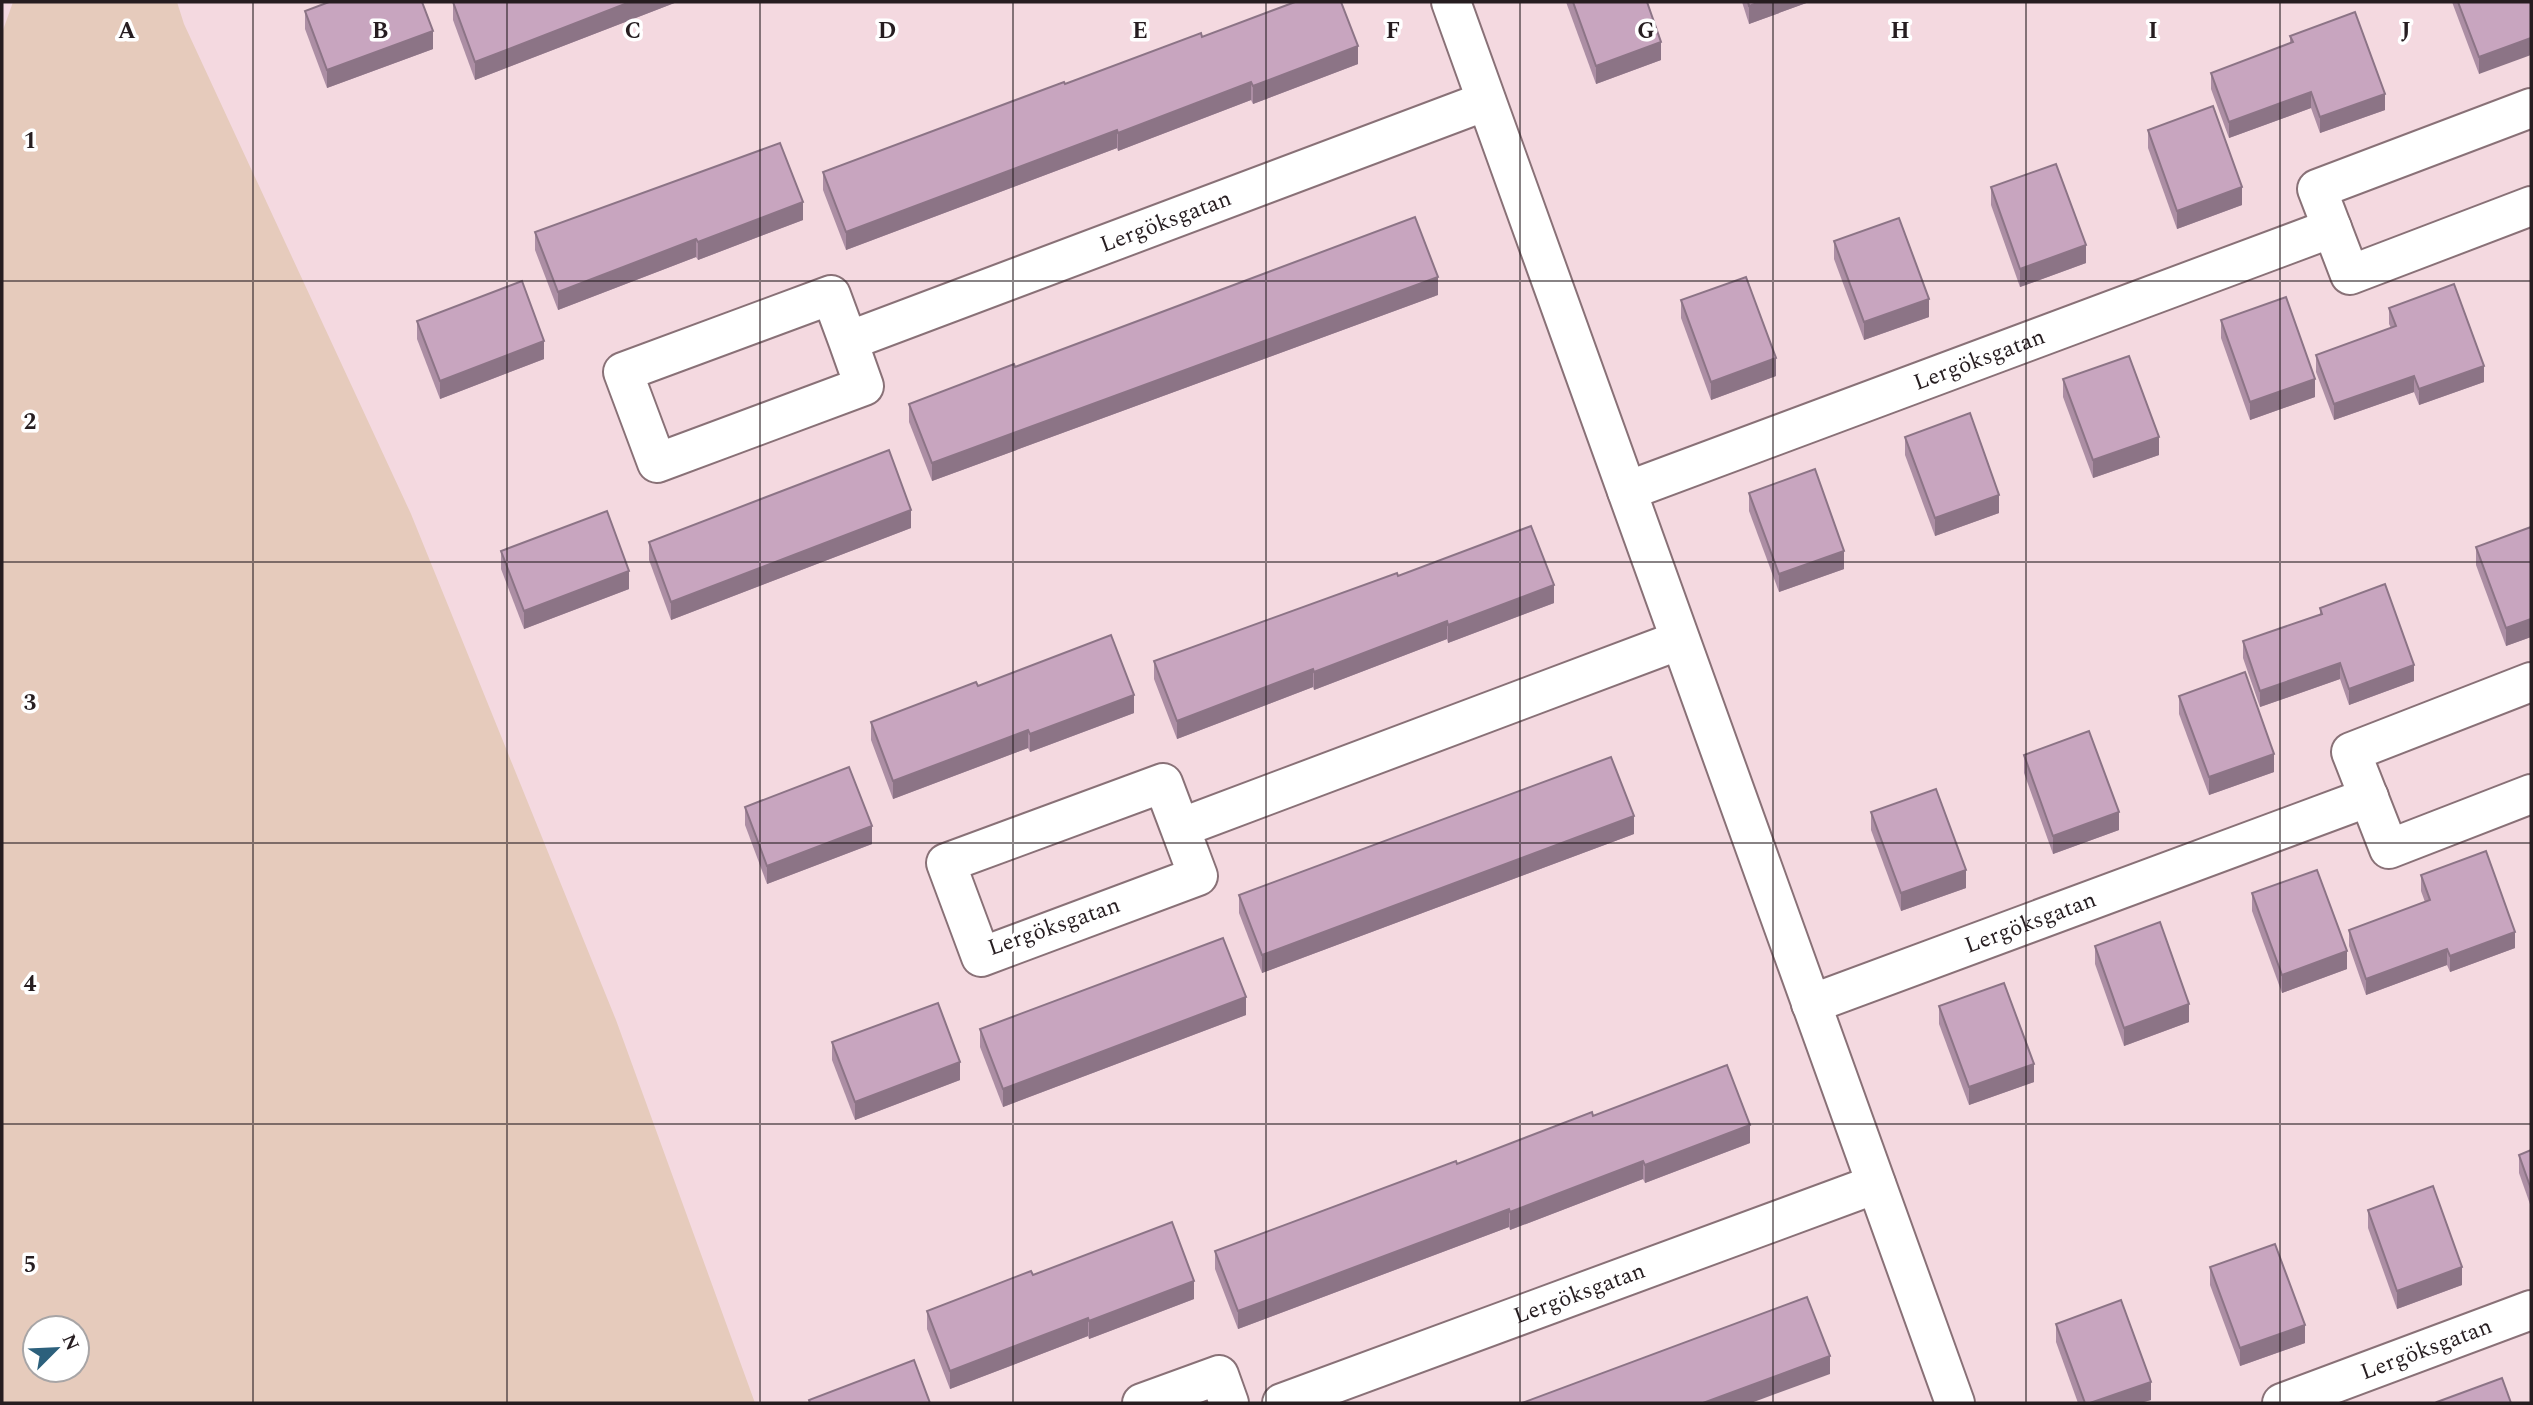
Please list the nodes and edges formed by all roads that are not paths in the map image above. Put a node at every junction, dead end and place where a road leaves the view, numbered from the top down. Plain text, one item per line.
1 (1451, 2) edge
2 (1486, 101) junction
3 (2531, 108) edge
4 (2531, 206) edge
5 (2332, 228) junction
6 (848, 341) junction
7 (1627, 491) junction
8 (1680, 640) junction
9 (2531, 682) edge
10 (2531, 794) edge
11 (2369, 797) junction
12 (1180, 828) junction
13 (1811, 1003) junction
14 (1876, 1184) junction
15 (2531, 1310) edge
16 (1142, 1403) edge
17 (1229, 1403) edge
18 (1282, 1403) edge
19 (1955, 1403) edge
20 (2282, 1403) edge

1 - 2 street
2 - 6 street, Lergöksgatan
2 - 7 street
3 - 5 street
4 - 5 street
5 - 7 street, Lergöksgatan
6 - 6 street
7 - 8 street
8 - 12 street
8 - 13 street
9 - 11 street
10 - 11 street
11 - 13 street, Lergöksgatan
12 - 12 street, Lergöksgatan
13 - 14 street
14 - 18 street, Lergöksgatan
14 - 19 street
15 - 20 street, Lergöksgatan
16 - 17 street

